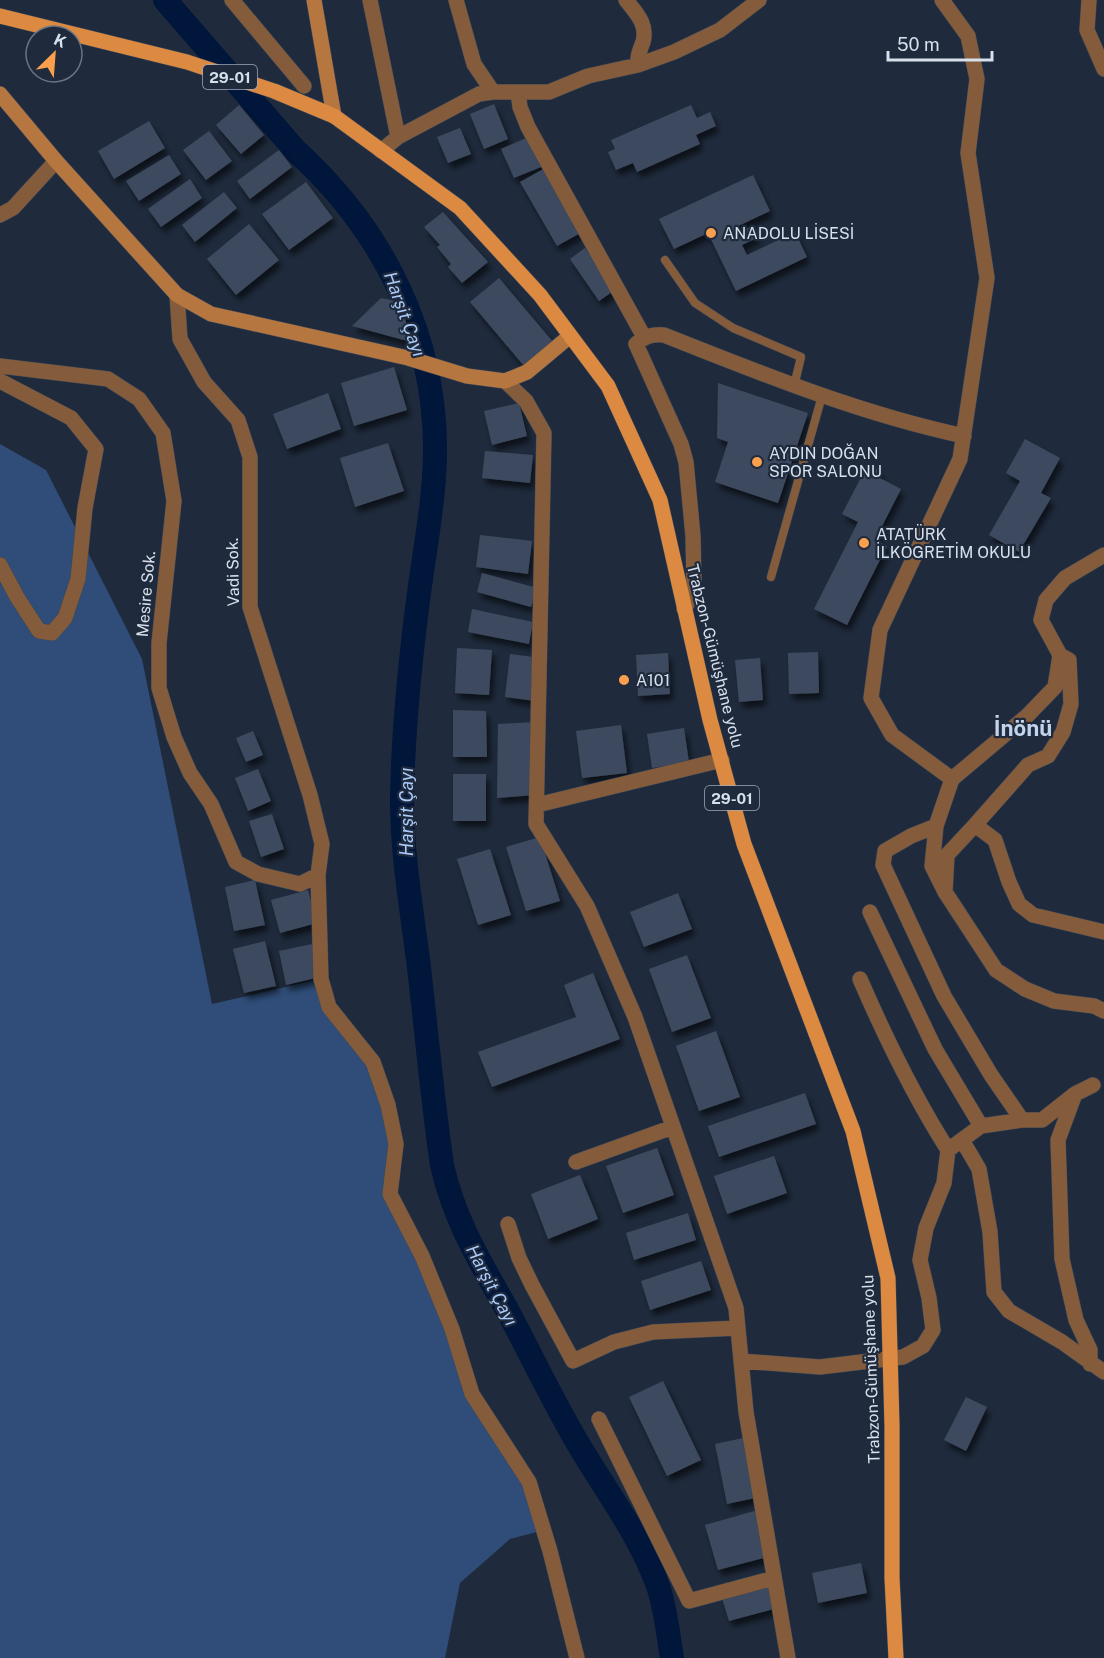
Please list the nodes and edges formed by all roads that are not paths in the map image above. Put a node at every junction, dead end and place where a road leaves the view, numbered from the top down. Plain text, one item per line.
1 (232, 0) edge
2 (315, 0) edge
3 (370, 0) edge
4 (456, 0) edge
5 (626, 0) edge
6 (759, 0) edge
7 (942, 0) edge
8 (1089, 0) edge
9 (0, 16) edge
10 (638, 65) junction
11 (1103, 66) edge
12 (304, 86) dead end
13 (493, 92) junction
14 (518, 92) junction
15 (0, 94) edge
16 (334, 116) junction
17 (398, 137) junction
18 (381, 151) junction
19 (56, 161) junction
20 (0, 215) edge
21 (665, 260) dead end
22 (177, 295) junction
23 (570, 336) junction
24 (644, 337) junction
25 (0, 366) edge
26 (0, 381) edge
27 (505, 381) junction
28 (794, 386) junction
29 (822, 396) junction
30 (964, 436) junction
31 (1104, 555) edge
32 (0, 565) edge
33 (771, 577) dead end
34 (684, 609) junction
35 (1060, 654) junction
36 (722, 760) junction
37 (952, 779) junction
38 (537, 805) junction
39 (975, 825) junction
40 (936, 826) junction
41 (318, 874) junction
42 (945, 892) junction
43 (870, 912) dead end
44 (1104, 932) edge
45 (861, 979) dead end
46 (1104, 1011) edge
47 (1093, 1085) dead end
48 (1075, 1094) junction
49 (1022, 1120) junction
50 (981, 1126) junction
51 (673, 1128) junction
52 (962, 1140) junction
53 (948, 1150) junction
54 (576, 1162) dead end
55 (508, 1224) dead end
56 (738, 1328) junction
57 (890, 1358) junction
58 (741, 1361) junction
59 (1090, 1364) junction
60 (1104, 1372) edge
61 (599, 1419) dead end
62 (774, 1578) junction
63 (577, 1658) edge
64 (788, 1658) edge
65 (896, 1658) edge

1 - 12 street
2 - 16 street
3 - 17 street
4 - 13 street
5 - 10 street
6 - 10 street
7 - 30 street
8 - 11 street
9 - 16 main road, Trabzon-Gümüşhane yolu / 29-01
10 - 14 street
13 - 14 street
13 - 17 street
14 - 24 street
15 - 19 street
16 - 18 main road, Trabzon-Gümüşhane yolu / 29-01
17 - 18 street
18 - 23 main road, Trabzon-Gümüşhane yolu / 29-01
19 - 20 street
19 - 22 street
21 - 28 lane
22 - 27 street
22 - 41 street, Vadi Sok.
23 - 27 street
23 - 34 main road, Trabzon-Gümüşhane yolu / 29-01
24 - 28 street
24 - 34 street
25 - 41 street, Mesire Sok.
26 - 32 street
27 - 38 street
28 - 29 street
29 - 30 street
29 - 33 lane
30 - 37 street
31 - 35 street
34 - 36 main road, Trabzon-Gümüşhane yolu / 29-01
35 - 37 street
35 - 39 street
36 - 38 street
36 - 57 main road, Trabzon-Gümüşhane yolu / 29-01
37 - 40 street
38 - 51 street
39 - 42 street
39 - 44 street
40 - 42 street
40 - 49 street
41 - 63 street, Vadi Sok.
42 - 46 street
43 - 50 street
45 - 53 street
47 - 48 street
48 - 49 street
48 - 59 street
49 - 50 street
50 - 52 street
51 - 54 street
51 - 56 street
52 - 53 street
52 - 59 street
53 - 57 street
55 - 56 street
56 - 58 street
57 - 58 street
57 - 65 main road, Trabzon-Gümüşhane yolu / 29-01
58 - 62 street
59 - 60 street
61 - 62 street
62 - 64 street

